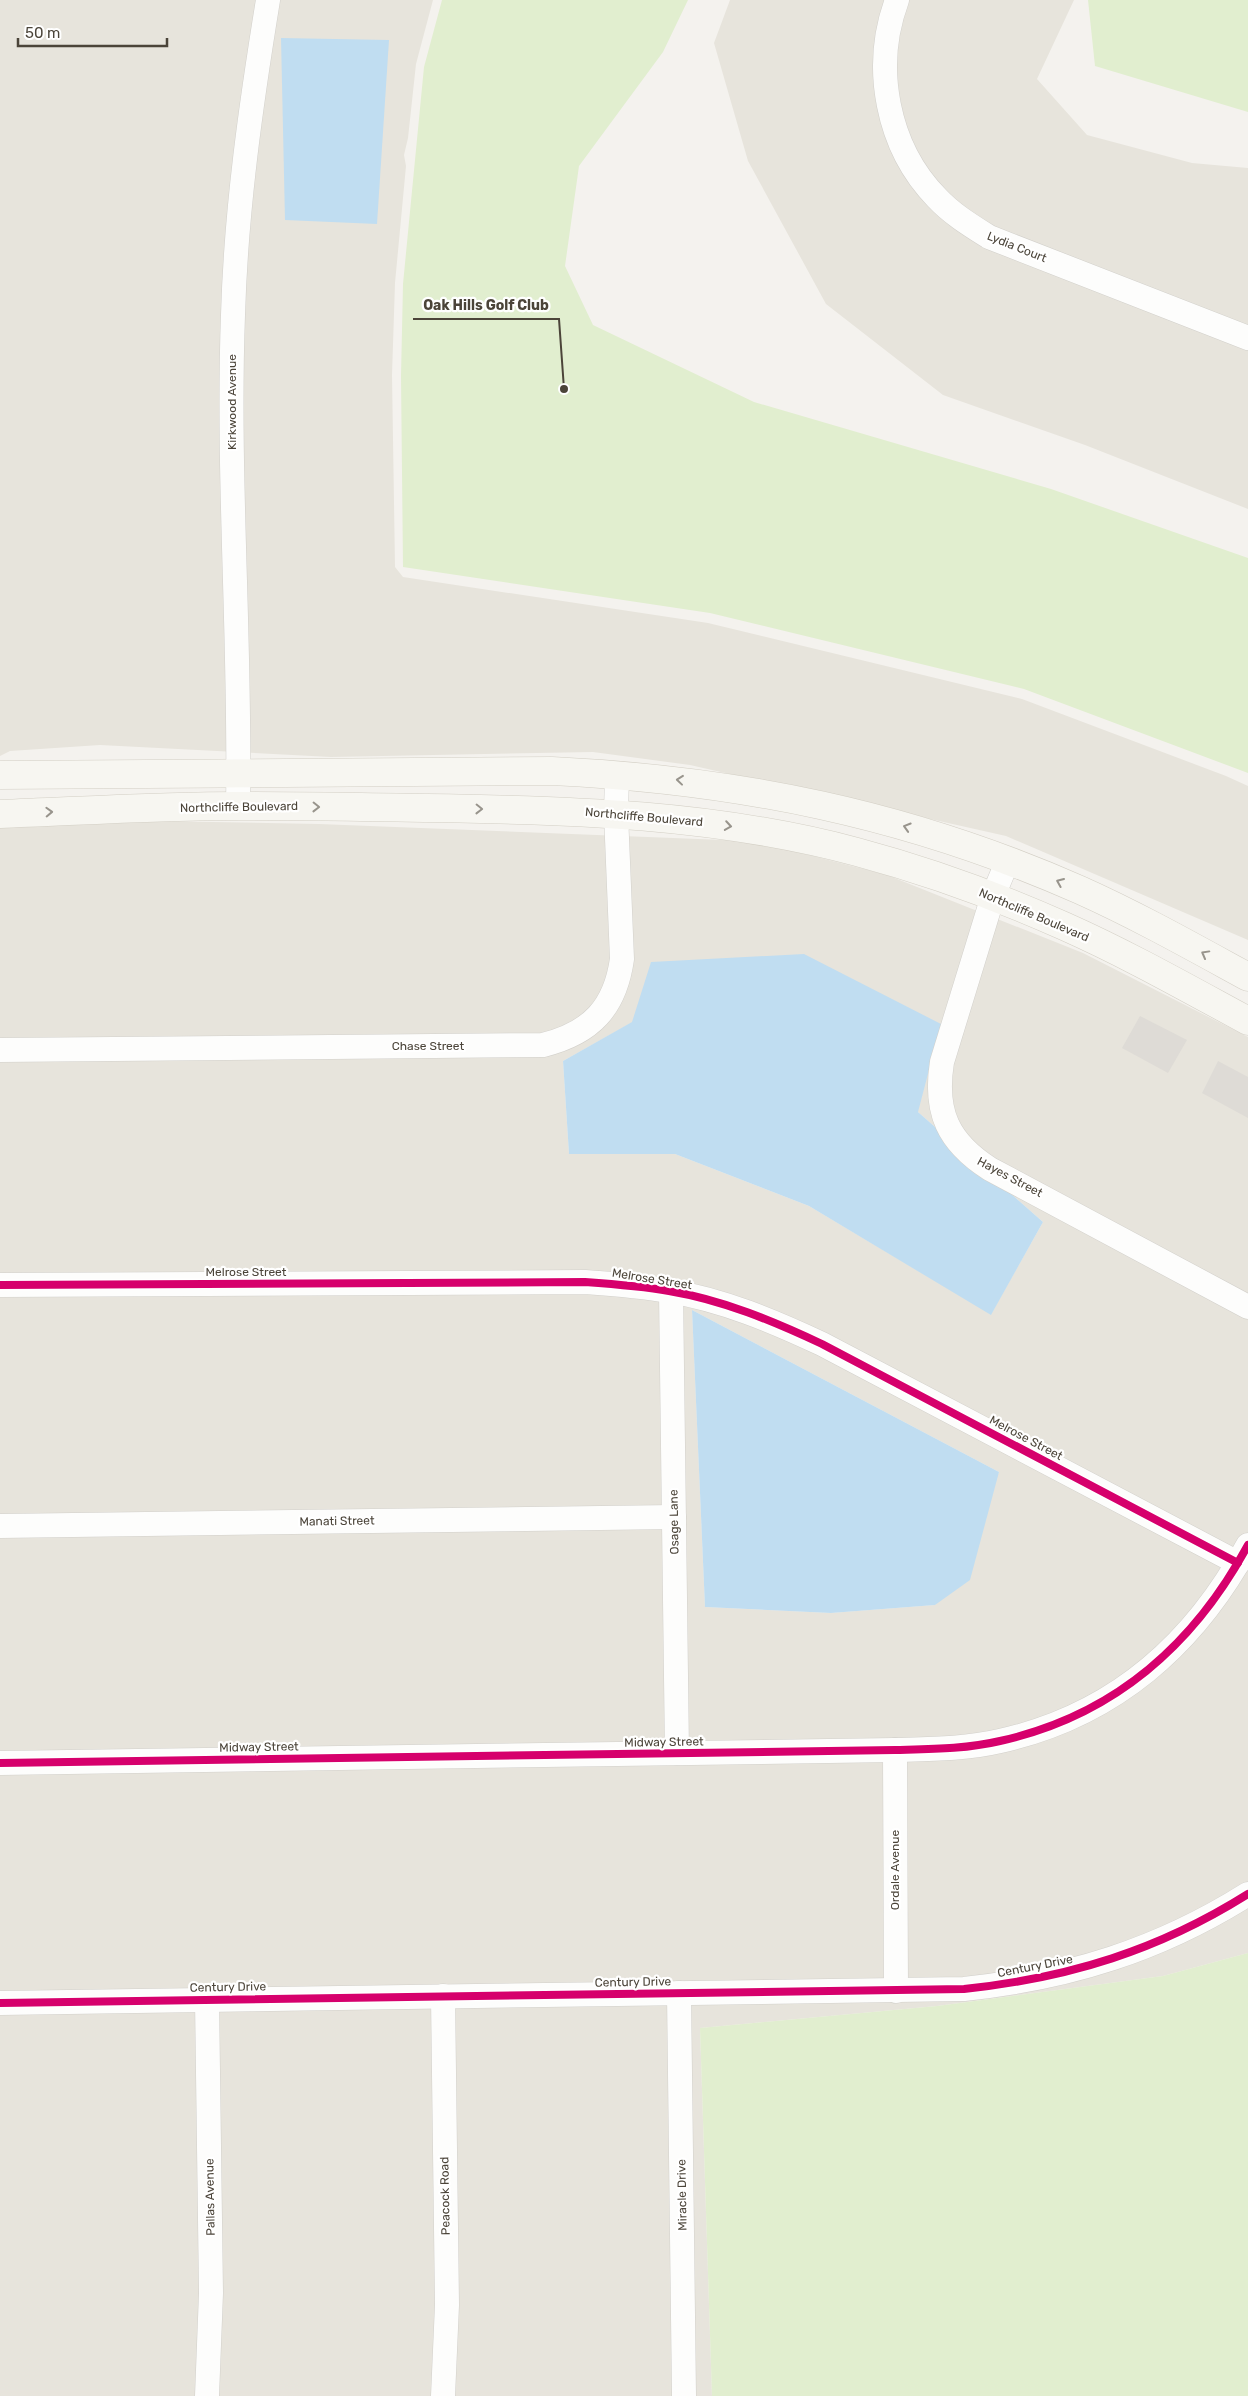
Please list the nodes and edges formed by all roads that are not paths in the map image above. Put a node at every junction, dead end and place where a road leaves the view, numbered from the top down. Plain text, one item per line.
1 (268, 0) edge
2 (897, 0) edge
3 (1248, 338) edge
4 (238, 774) junction
5 (618, 774) junction
6 (0, 775) edge
7 (238, 806) junction
8 (0, 814) edge
9 (616, 814) junction
10 (1008, 860) junction
11 (994, 896) junction
12 (1248, 977) edge
13 (1248, 1021) edge
14 (0, 1050) edge
15 (0, 1285) edge
16 (671, 1291) junction
17 (1248, 1307) edge
18 (674, 1517) junction
19 (0, 1526) edge
20 (1243, 1554) edge
21 (895, 1750) junction
22 (677, 1752) junction
23 (0, 1763) edge
24 (1248, 1894) edge
25 (896, 1991) junction
26 (680, 1993) junction
27 (444, 1996) junction
28 (207, 1999) junction
29 (0, 2003) edge
30 (207, 2396) edge
31 (443, 2396) edge
32 (684, 2396) edge

1 - 4 street, Kirkwood Avenue
2 - 3 street, Lydia Court
4 - 5 main road
4 - 6 main road
4 - 7 street, Kirkwood Avenue
5 - 9 street, Chase Street
10 -> 5 main road
8 -> 7 main road, Northcliffe Boulevard
7 -> 9 main road, Northcliffe Boulevard
9 -> 11 main road, Northcliffe Boulevard
9 - 14 street, Chase Street
10 - 11 street, Hayes Street
12 -> 10 main road
11 - 13 main road, Northcliffe Boulevard
11 - 17 street, Hayes Street
15 - 16 street, Melrose Street
16 - 18 street, Osage Lane
16 - 20 street, Melrose Street
18 - 19 street, Manati Street
18 - 22 street, Osage Lane
20 - 21 street, Midway Street
21 - 22 street, Midway Street
21 - 25 street, Ordale Avenue
22 - 23 street, Midway Street
24 - 25 street, Century Drive
25 - 26 street, Century Drive
26 - 27 street, Century Drive
26 - 32 street, Miracle Drive
27 - 28 street, Century Drive
27 - 31 street, Peacock Road
28 - 29 street, Century Drive
28 - 30 street, Pallas Avenue

